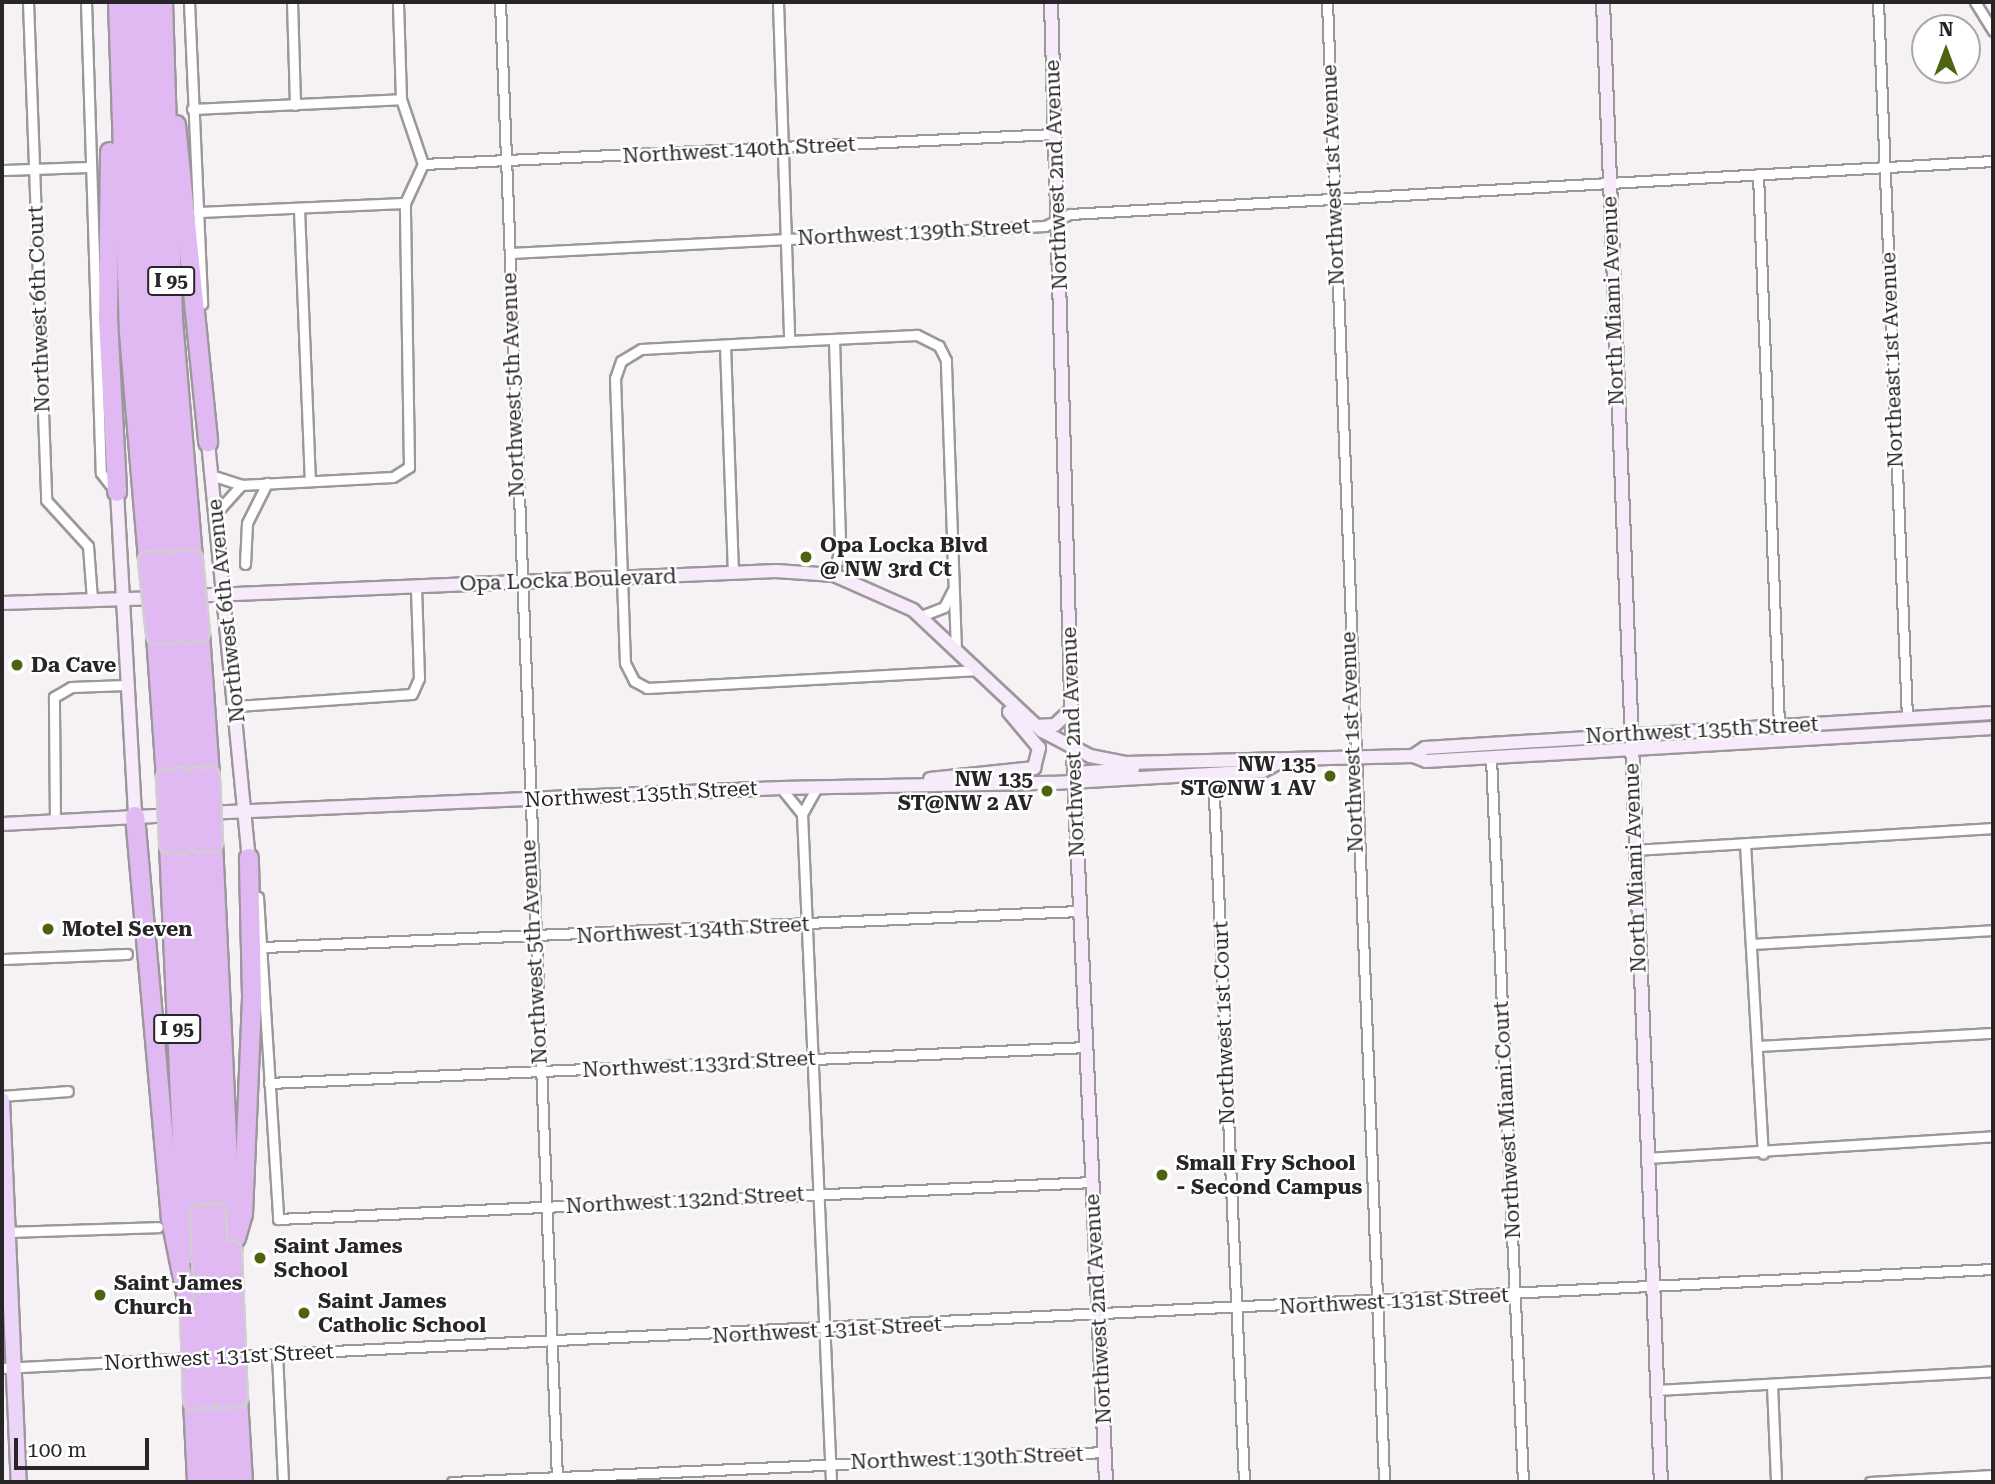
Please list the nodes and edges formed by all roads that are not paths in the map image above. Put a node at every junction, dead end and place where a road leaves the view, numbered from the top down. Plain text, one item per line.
1 (28, 2) edge
2 (86, 2) edge
3 (130, 2) edge
4 (146, 2) edge
5 (164, 2) edge
6 (189, 2) edge
7 (292, 2) edge
8 (398, 2) edge
9 (500, 2) edge
10 (778, 2) edge
11 (1051, 2) edge
12 (1327, 2) edge
13 (1603, 2) edge
14 (1878, 2) edge
15 (1975, 2) edge
16 (118, 10) edge
17 (1993, 31) edge
18 (401, 99) junction
19 (295, 105) junction
20 (192, 109) junction
21 (1055, 134) junction
22 (785, 148) junction
23 (506, 160) junction
24 (1993, 160) edge
25 (423, 164) junction
26 (1884, 166) junction
27 (90, 167) junction
28 (34, 168) junction
29 (2, 170) edge
30 (1758, 174) junction
31 (1609, 183) junction
32 (1333, 200) junction
33 (405, 203) junction
34 (299, 209) junction
35 (198, 212) junction
36 (1058, 221) junction
37 (785, 239) junction
38 (510, 253) junction
39 (834, 339) junction
40 (789, 341) junction
41 (725, 345) junction
42 (208, 442) junction
43 (211, 475) junction
44 (310, 481) junction
45 (267, 483) junction
46 (241, 485) junction
47 (117, 492) junction
48 (216, 513) junction
49 (170, 560) junction
50 (245, 564) dead end
51 (733, 573) junction
52 (834, 575) junction
53 (622, 578) junction
54 (519, 582) junction
55 (416, 587) junction
56 (952, 589) junction
57 (226, 594) junction
58 (120, 598) junction
59 (92, 599) junction
60 (2, 603) edge
61 (921, 616) junction
62 (178, 634) junction
63 (956, 651) junction
64 (975, 670) junction
65 (126, 685) junction
66 (999, 697) junction
67 (237, 706) junction
68 (1071, 710) junction
69 (1993, 713) edge
70 (1907, 718) junction
71 (1779, 725) junction
72 (1034, 726) junction
73 (1993, 728) edge
74 (1630, 735) junction
75 (1546, 740) junction
76 (1073, 748) junction
77 (1631, 750) junction
78 (1413, 756) junction
79 (1491, 758) junction
80 (1352, 760) junction
81 (1279, 763) junction
82 (1148, 764) junction
83 (1213, 774) junction
84 (188, 777) junction
85 (1075, 778) junction
86 (909, 784) junction
87 (817, 787) junction
88 (781, 788) junction
89 (527, 800) junction
90 (246, 812) junction
91 (802, 814) junction
92 (135, 816) junction
93 (55, 822) junction
94 (2, 824) edge
95 (1993, 828) edge
96 (191, 843) junction
97 (1745, 844) junction
98 (1634, 850) junction
99 (249, 858) junction
100 (1079, 911) junction
101 (806, 924) junction
102 (1993, 930) edge
103 (535, 938) junction
104 (1752, 944) junction
105 (264, 947) junction
106 (127, 954) dead end
107 (2, 959) edge
108 (1993, 1033) edge
109 (1758, 1046) junction
110 (1087, 1047) junction
111 (811, 1058) junction
112 (540, 1072) junction
113 (269, 1083) junction
114 (68, 1091) dead end
115 (2, 1098) edge
116 (1993, 1136) edge
117 (1763, 1153) junction
118 (1647, 1158) junction
119 (1093, 1182) junction
120 (818, 1194) junction
121 (546, 1206) junction
122 (201, 1216) junction
123 (278, 1219) joint
124 (5, 1231) edge
125 (1993, 1269) edge
126 (1653, 1286) junction
127 (1515, 1294) junction
128 (1375, 1301) junction
129 (1236, 1310) junction
130 (1099, 1317) junction
131 (825, 1330) junction
132 (551, 1343) junction
133 (277, 1354) junction
134 (7, 1367) edge
135 (1993, 1371) edge
136 (1772, 1385) junction
137 (1657, 1390) junction
138 (216, 1399) junction
139 (1104, 1452) junction
140 (830, 1464) junction
141 (1993, 1475) edge
142 (557, 1480) edge
143 (19, 1482) edge
144 (197, 1482) edge
145 (211, 1482) edge
146 (228, 1482) edge
147 (243, 1482) edge
148 (283, 1482) edge
149 (452, 1482) edge
150 (831, 1482) edge
151 (1106, 1482) edge
152 (1244, 1482) edge
153 (1384, 1482) edge
154 (1523, 1482) edge
155 (1661, 1482) edge
156 (1776, 1482) edge
157 (1870, 1482) edge

1 - 28 street, Northwest 6th Court
2 - 27 street
3 - 49 highway
4 - 49 highway
5 - 42 highway
5 - 49 highway, I 95
6 - 20 street, Northwest 6th Avenue
7 - 19 street
8 - 18 street
9 - 23 street, Northwest 5th Avenue
10 - 22 street
11 - 21 main road, Northwest 2nd Avenue
12 - 32 street, Northwest 1st Avenue
13 - 31 main road, North Miami Avenue
14 - 26 street, Northeast 1st Avenue
15 - 17 street
16 - 47 highway
16 - 49 highway, I 95
18 - 19 street
18 - 25 street
19 - 20 street
20 - 35 street, Northwest 6th Avenue
21 - 22 street, Northwest 140th Street
21 - 36 main road, Northwest 2nd Avenue
22 - 23 street, Northwest 140th Street
22 - 37 street
23 - 25 street, Northwest 140th Street
23 - 38 street, Northwest 5th Avenue
24 - 26 street, Northwest 139th Street
25 - 33 street
26 - 30 street, Northwest 139th Street
26 - 70 street, Northeast 1st Avenue
27 - 28 street
27 - 47 street
28 - 29 street
28 - 59 street, Northwest 6th Court
30 - 31 street, Northwest 139th Street
30 - 71 street
31 - 32 street, Northwest 139th Street
31 - 74 main road, North Miami Avenue
32 - 36 street, Northwest 139th Street
32 - 80 street, Northwest 1st Avenue
33 - 34 street
33 - 44 street
34 - 35 street
34 - 44 street
35 - 42 street, Northwest 6th Avenue
36 - 37 street, Northwest 139th Street
36 - 68 main road, Northwest 2nd Avenue
37 - 38 street, Northwest 139th Street
37 - 40 street
38 - 54 street, Northwest 5th Avenue
39 - 40 street
39 - 52 street
39 - 56 street
40 - 41 street
41 - 51 street
41 - 53 street
42 - 43 main road, Northwest 6th Avenue
43 - 46 street
43 - 48 main road, Northwest 6th Avenue
44 - 45 street
45 - 46 street
45 - 50 street
46 - 48 street
47 - 58 main road
48 - 57 main road, Northwest 6th Avenue
49 - 62 highway, I 95, bridge
49 - 62 highway, I 95, bridge
51 - 52 main road, Opa Locka Boulevard
51 - 53 main road, Opa Locka Boulevard
52 - 61 main road, Opa Locka Boulevard
53 - 54 main road, Opa Locka Boulevard
53 - 64 street
54 - 55 main road, Opa Locka Boulevard
54 - 89 street, Northwest 5th Avenue
55 - 57 main road, Opa Locka Boulevard
55 - 67 street
56 - 61 street
56 - 63 street
57 - 58 main road, Opa Locka Boulevard
57 - 67 main road, Northwest 6th Avenue
58 - 59 main road, Opa Locka Boulevard
58 - 65 main road
59 - 60 main road, Opa Locka Boulevard
61 - 63 main road, Opa Locka Boulevard
62 - 84 highway, I 95
62 - 84 highway, I 95
63 - 64 main road, Opa Locka Boulevard
64 - 66 main road, Opa Locka Boulevard
65 - 92 main road
65 - 93 street
66 - 72 main road, Opa Locka Boulevard
66 - 86 main road
67 - 90 main road, Northwest 6th Avenue
68 - 72 main road
68 - 76 main road, Northwest 2nd Avenue
69 - 70 main road, Northwest 135th Street
70 - 71 main road, Northwest 135th Street
71 - 74 main road, Northwest 135th Street
72 - 76 main road, Opa Locka Boulevard
73 - 77 main road, Northwest 135th Street
74 - 75 main road, Northwest 135th Street
74 - 77 main road, North Miami Avenue
75 - 78 main road, Northwest 135th Street
75 - 79 main road
76 - 82 main road, Northwest 135th Street
76 - 85 main road, Northwest 2nd Avenue
77 - 79 main road, Northwest 135th Street
77 - 98 main road, North Miami Avenue
78 - 79 main road, Northwest 135th Street
78 - 80 main road, Northwest 135th Street
79 - 127 street, Northwest Miami Court
80 - 81 main road, Northwest 135th Street
80 - 128 street, Northwest 1st Avenue
81 - 82 main road, Northwest 135th Street
81 - 83 main road, Northwest 135th Street
82 - 85 main road
83 - 85 main road, Northwest 135th Street
83 - 129 street, Northwest 1st Court
84 - 96 highway, I 95, bridge
84 - 96 highway, I 95, bridge
85 - 86 main road, Northwest 135th Street
85 - 100 main road, Northwest 2nd Avenue
86 - 87 main road, Northwest 135th Street
87 - 88 main road, Northwest 135th Street
87 - 91 street
88 - 89 main road, Northwest 135th Street
88 - 91 street
89 - 90 main road, Northwest 135th Street
89 - 103 street, Northwest 5th Avenue
90 - 92 main road, Northwest 135th Street
90 - 99 main road, Northwest 6th Avenue
91 - 101 street
92 - 93 main road, Northwest 135th Street
92 - 122 highway
93 - 94 main road, Northwest 135th Street
95 - 97 street
96 - 122 highway, I 95
96 - 122 highway, I 95
97 - 98 street
97 - 104 street
98 - 118 main road, North Miami Avenue
99 - 105 street, Northwest 6th Avenue
99 - 122 highway
100 - 101 street, Northwest 134th Street
100 - 110 main road, Northwest 2nd Avenue
101 - 103 street, Northwest 134th Street
101 - 111 street
102 - 104 street
103 - 105 street, Northwest 134th Street
103 - 112 street, Northwest 5th Avenue
104 - 109 street
105 - 113 street, Northwest 6th Avenue
106 - 107 street
108 - 109 street
109 - 117 street
110 - 111 street, Northwest 133rd Street
110 - 119 main road, Northwest 2nd Avenue
111 - 112 street, Northwest 133rd Street
111 - 120 street
112 - 113 street, Northwest 133rd Street
112 - 121 street, Northwest 5th Avenue
113 - 123 street, Northwest 6th Avenue
114 - 115 street
115 - 124 main road
116 - 117 street
117 - 118 street
118 - 126 main road, North Miami Avenue
119 - 120 street, Northwest 132nd Street
119 - 130 main road, Northwest 2nd Avenue
120 - 121 street, Northwest 132nd Street
120 - 131 street
121 - 123 street, Northwest 132nd Street
121 - 132 street, Northwest 5th Avenue
122 - 124 street
122 - 138 highway, bridge
122 - 138 highway, I 95, bridge
122 - 138 highway, I 95, bridge
124 - 134 main road
125 - 126 street, Northwest 131st Street
126 - 127 street, Northwest 131st Street
126 - 137 main road, North Miami Avenue
127 - 128 street, Northwest 131st Street
127 - 154 street, Northwest Miami Court
128 - 129 street, Northwest 131st Street
128 - 153 street, Northwest 1st Avenue
129 - 130 street, Northwest 131st Street
129 - 152 street, Northwest 1st Court
130 - 131 street, Northwest 131st Street
130 - 139 main road, Northwest 2nd Avenue
131 - 132 street, Northwest 131st Street
131 - 140 street
132 - 133 street, Northwest 131st Street
132 - 142 street, Northwest 5th Avenue
133 - 134 street, Northwest 131st Street
133 - 148 street
134 - 143 main road
135 - 136 street
136 - 137 street
136 - 156 street
137 - 155 main road, North Miami Avenue
138 - 144 highway, I 95
138 - 145 highway
138 - 146 highway
138 - 147 highway, I 95
139 - 140 street, Northwest 130th Street
139 - 151 main road, Northwest 2nd Avenue
140 - 142 street, Northwest 130th Street
140 - 150 street
141 - 157 street
142 - 149 street, Northwest 130th Street

